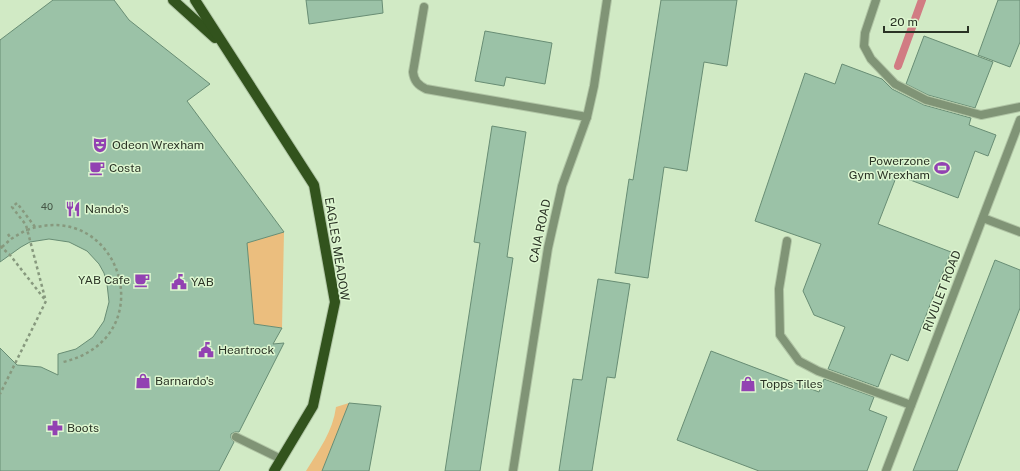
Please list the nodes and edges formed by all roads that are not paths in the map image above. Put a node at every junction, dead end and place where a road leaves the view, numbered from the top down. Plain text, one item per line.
1 (173, 0) edge
2 (195, 0) edge
3 (607, 0) edge
4 (876, 0) edge
5 (424, 7) dead end
6 (224, 46) junction
7 (1020, 107) edge
8 (587, 117) junction
9 (1020, 120) edge
10 (983, 218) junction
11 (1020, 232) edge
12 (787, 241) dead end
13 (911, 405) junction
14 (236, 437) dead end
15 (281, 459) junction
16 (274, 471) edge
17 (513, 471) edge
18 (886, 471) edge

1 - 6 main road, EAGLES MEADOW
2 - 6 main road, EAGLES MEADOW
3 - 8 street, CAIA ROAD
4 - 7 street
5 - 8 street
6 - 15 main road, EAGLES MEADOW
8 - 17 street, CAIA ROAD
9 - 10 street, RIVULET ROAD
10 - 11 street
10 - 13 street, RIVULET ROAD
12 - 13 street
13 - 18 street, RIVULET ROAD
14 - 15 street
15 - 16 main road, EAGLES MEADOW

